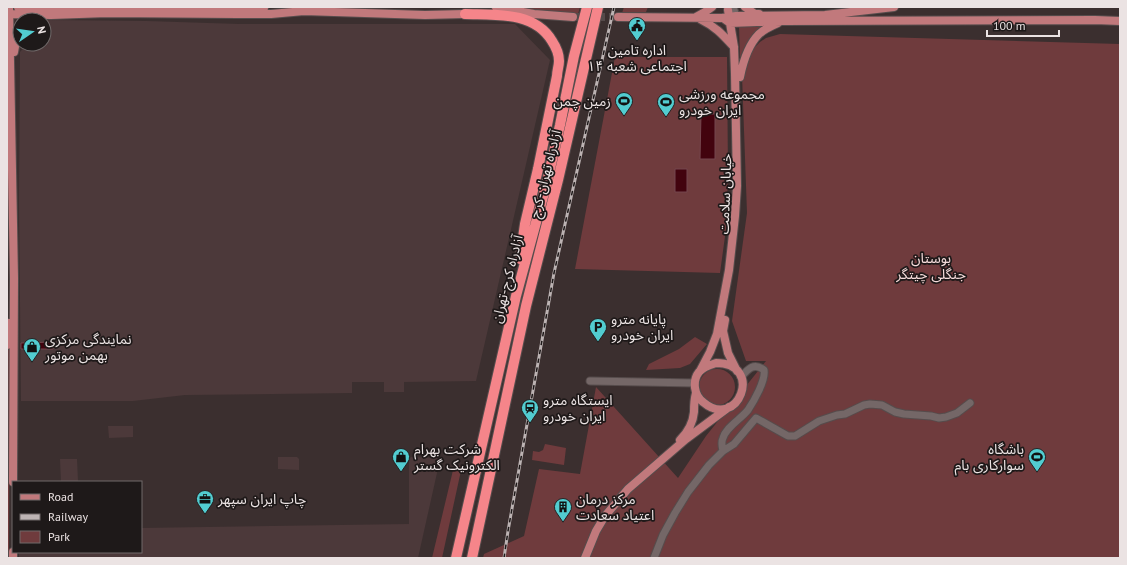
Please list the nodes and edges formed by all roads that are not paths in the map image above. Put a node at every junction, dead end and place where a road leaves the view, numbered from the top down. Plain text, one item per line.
1 (496, 7) edge
2 (586, 7) edge
3 (598, 7) edge
4 (712, 7) edge
5 (745, 7) edge
6 (894, 7) edge
7 (18, 8) edge
8 (304, 11) junction
9 (410, 11) edge
10 (9, 12) edge
11 (465, 14) joint
12 (52, 15) edge
13 (730, 15) edge
14 (763, 16) junction
15 (573, 17) tunnel mouth
16 (618, 18) tunnel mouth
17 (695, 18) junction
18 (782, 21) junction
19 (1120, 21) edge
20 (734, 47) junction
21 (14, 52) edge
22 (740, 76) junction
23 (7, 133) edge
24 (12, 164) junction
25 (14, 278) junction
26 (516, 296) junction
27 (7, 345) edge
28 (700, 371) junction
29 (739, 374) junction
30 (590, 381) dead end
31 (694, 383) junction
32 (696, 393) junction
33 (970, 403) dead end
34 (729, 408) junction
35 (723, 451) junction
36 (13, 481) edge
37 (473, 557) edge
38 (456, 558) edge
39 (581, 558) edge
40 (585, 558) edge
41 (654, 558) edge

1 - 15 main road
2 - 26 highway, آزادراه کرج-تهران
3 - 37 highway, آزادراه تهران-کرج
4 - 17 main road
5 - 14 main road
6 - 14 main road
7 - 8 main road
8 - 9 main road
8 - 12 main road
9 - 11 main road
10 - 24 main road
11 - 26 highway
13 - 14 main road
13 - 17 main road
13 - 18 main road
13 - 20 main road, خیابان سلامت
13 - 22 main road, خیابان سلامت
16 - 17 main road
17 - 20 main road
18 - 19 main road
18 - 22 main road
20 - 28 main road, خیابان سلامت
21 - 24 main road
22 - 29 main road, خیابان سلامت
23 - 24 main road
24 - 25 main road
25 - 27 main road
25 - 36 main road
26 - 38 highway, آزادراه کرج-تهران
28 - 29 main road
28 - 31 main road
29 - 34 main road
29 - 35 street
30 - 31 street
31 - 32 main road
32 - 34 main road
32 - 39 main road
33 - 35 street
34 - 40 main road
35 - 41 street

